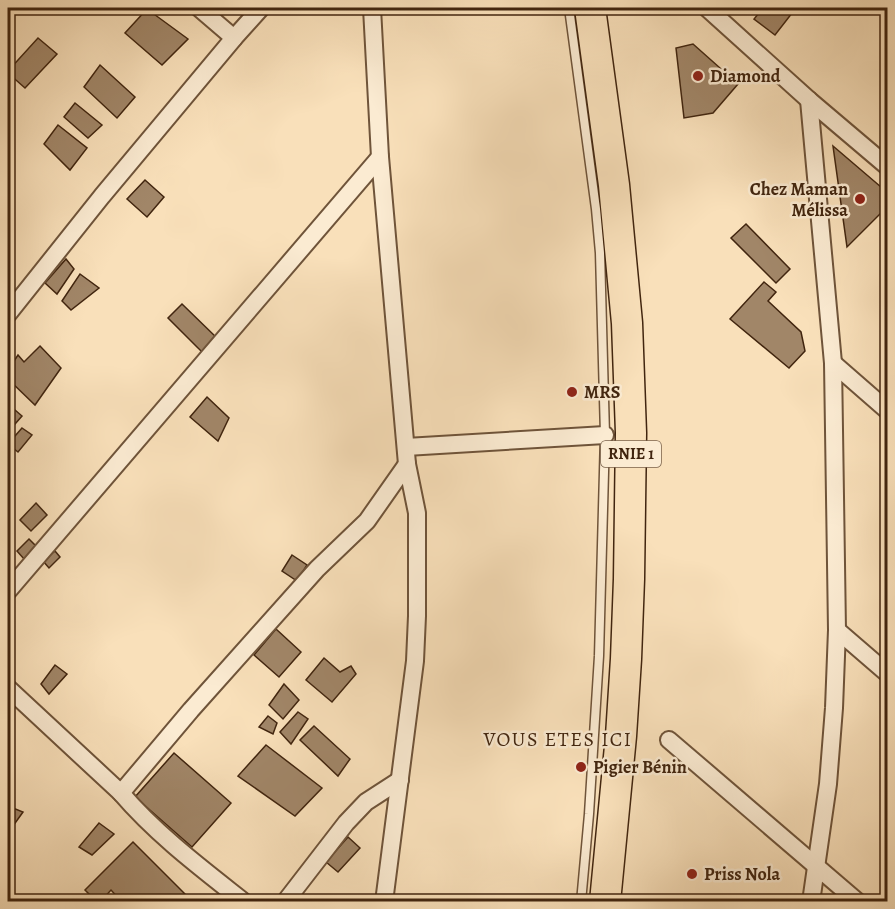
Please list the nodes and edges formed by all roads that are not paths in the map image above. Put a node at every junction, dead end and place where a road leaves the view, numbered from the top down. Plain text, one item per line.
1 (199, 8) edge
2 (261, 8) edge
3 (372, 8) edge
4 (569, 8) edge
5 (590, 8) edge
6 (707, 8) edge
7 (234, 38) junction
8 (809, 100) junction
9 (380, 157) junction
10 (888, 167) edge
11 (8, 314) edge
12 (833, 363) junction
13 (888, 411) edge
14 (605, 435) junction
15 (406, 447) junction
16 (407, 464) junction
17 (8, 591) edge
18 (837, 630) junction
19 (888, 674) edge
20 (8, 688) edge
21 (669, 740) dead end
22 (400, 780) junction
23 (121, 793) junction
24 (817, 867) junction
25 (244, 902) edge
26 (285, 902) edge
27 (384, 902) edge
28 (581, 902) edge
29 (605, 902) edge
30 (811, 902) edge
31 (858, 902) edge

1 - 7 street
2 - 7 street
3 - 9 street
4 - 14 lane
5 - 29 highway, RNIE 1
6 - 8 street
7 - 11 street
8 - 10 street
8 - 12 street
9 - 15 street
9 - 17 street
12 - 13 street
12 - 18 street
14 - 15 street
14 - 28 lane
15 - 16 street
16 - 22 street
16 - 23 street
18 - 19 street
18 - 24 street
20 - 23 street
21 - 24 street
22 - 26 street
22 - 27 street
23 - 25 street
24 - 30 street
24 - 31 street

